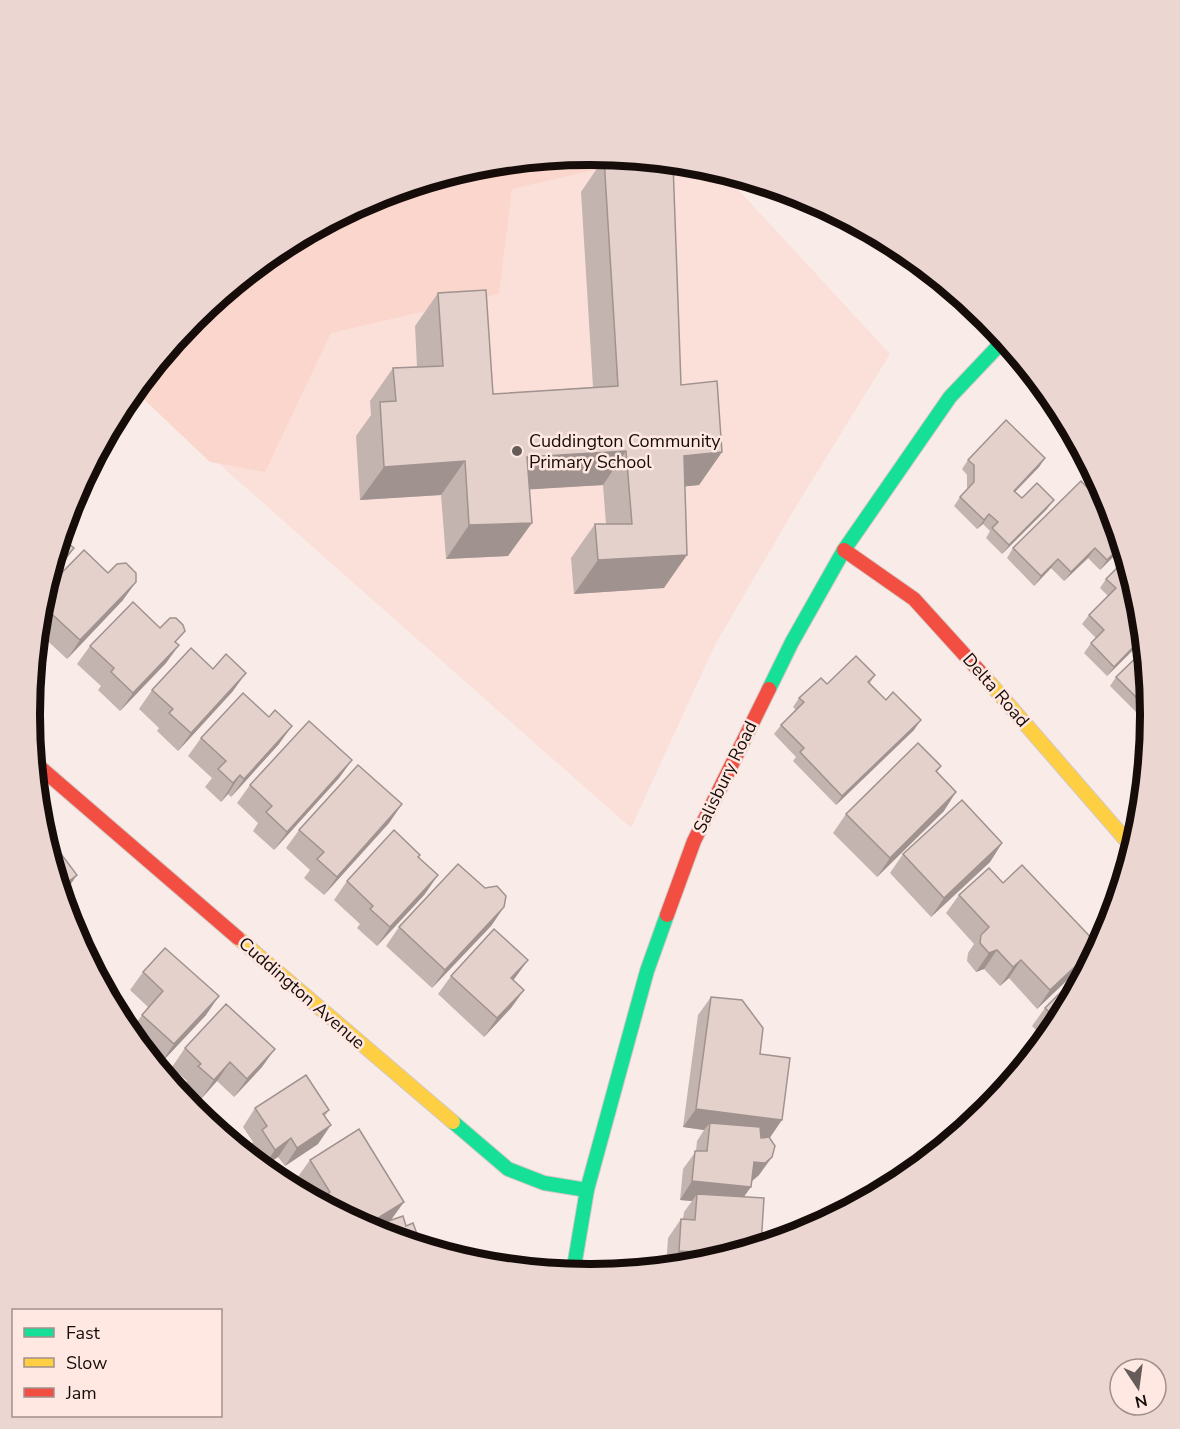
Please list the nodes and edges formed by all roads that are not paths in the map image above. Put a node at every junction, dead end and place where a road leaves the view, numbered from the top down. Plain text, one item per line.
1 (998, 346) edge
2 (844, 550) junction
3 (44, 772) edge
4 (1125, 839) edge
5 (587, 1190) junction
6 (575, 1264) edge

1 - 2 street, Salisbury Road
2 - 4 street, Delta Road
2 - 5 street, Salisbury Road
3 - 5 street, Cuddington Avenue
5 - 6 street, Salisbury Road

